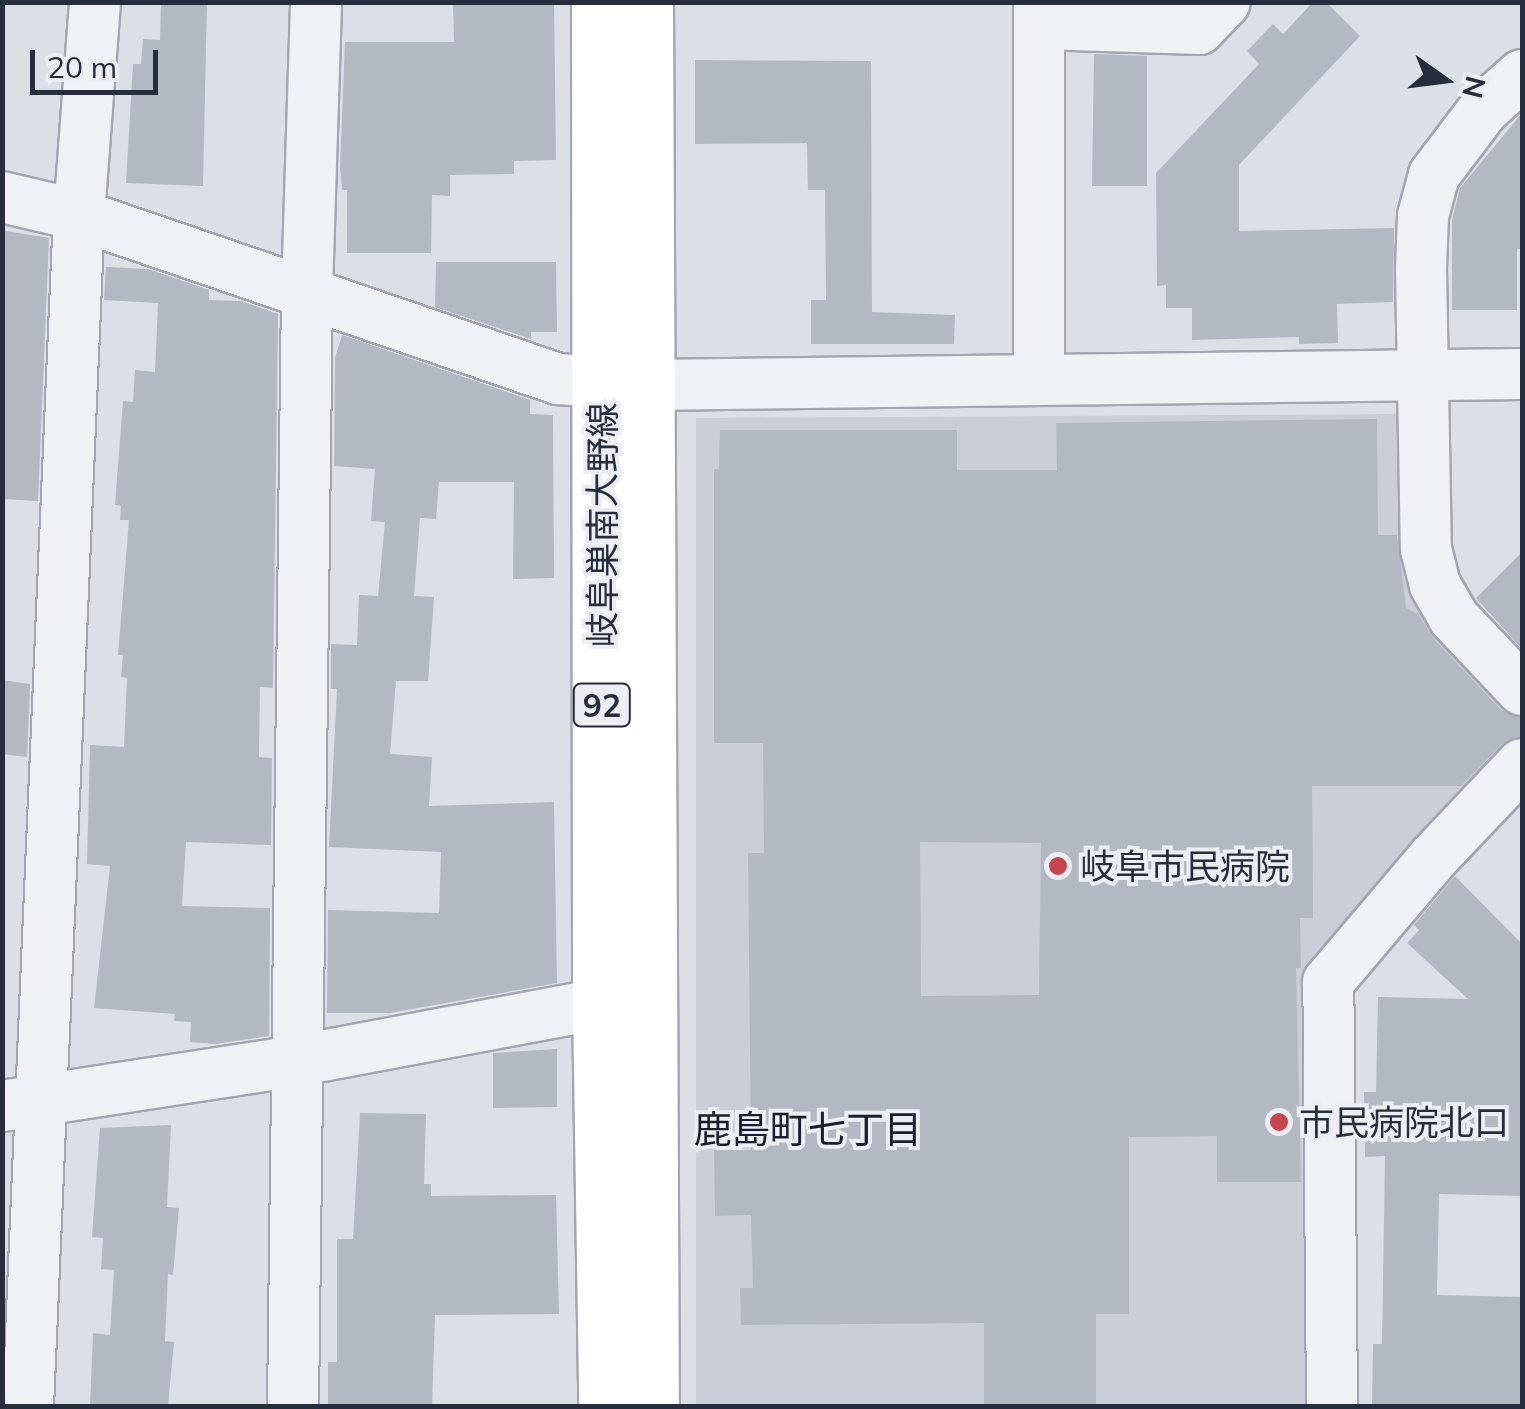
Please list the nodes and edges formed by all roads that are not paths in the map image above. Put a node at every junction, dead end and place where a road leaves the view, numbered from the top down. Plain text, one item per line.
1 (95, 2) edge
2 (316, 2) edge
3 (599, 2) edge
4 (645, 2) edge
5 (1225, 2) edge
6 (1040, 13) edge
7 (1522, 75) edge
8 (2, 197) edge
9 (79, 215) junction
10 (307, 291) junction
11 (1426, 374) junction
12 (1522, 374) edge
13 (1039, 378) junction
14 (625, 384) junction
15 (1522, 690) edge
16 (1522, 764) edge
17 (600, 1004) junction
18 (294, 1061) junction
19 (22, 1104) edge
20 (28, 1406) edge
21 (292, 1406) edge
22 (606, 1406) edge
23 (652, 1406) edge
24 (1332, 1406) edge

1 - 9 street
2 - 10 street
3 - 14 main road, 岐阜巣南大野線 / 92
4 - 14 main road, 岐阜巣南大野線 / 92
5 - 6 street
6 - 13 street
7 - 11 street
8 - 9 street
9 - 10 street
9 - 19 street
10 - 14 street
10 - 18 street
11 - 12 street
11 - 13 street
11 - 15 street
13 - 14 street
14 - 17 main road, 岐阜巣南大野線 / 92
14 - 23 main road, 岐阜巣南大野線 / 92
16 - 24 street
17 - 18 street
17 - 22 main road, 岐阜巣南大野線 / 92
18 - 19 street
18 - 21 street
19 - 20 street

